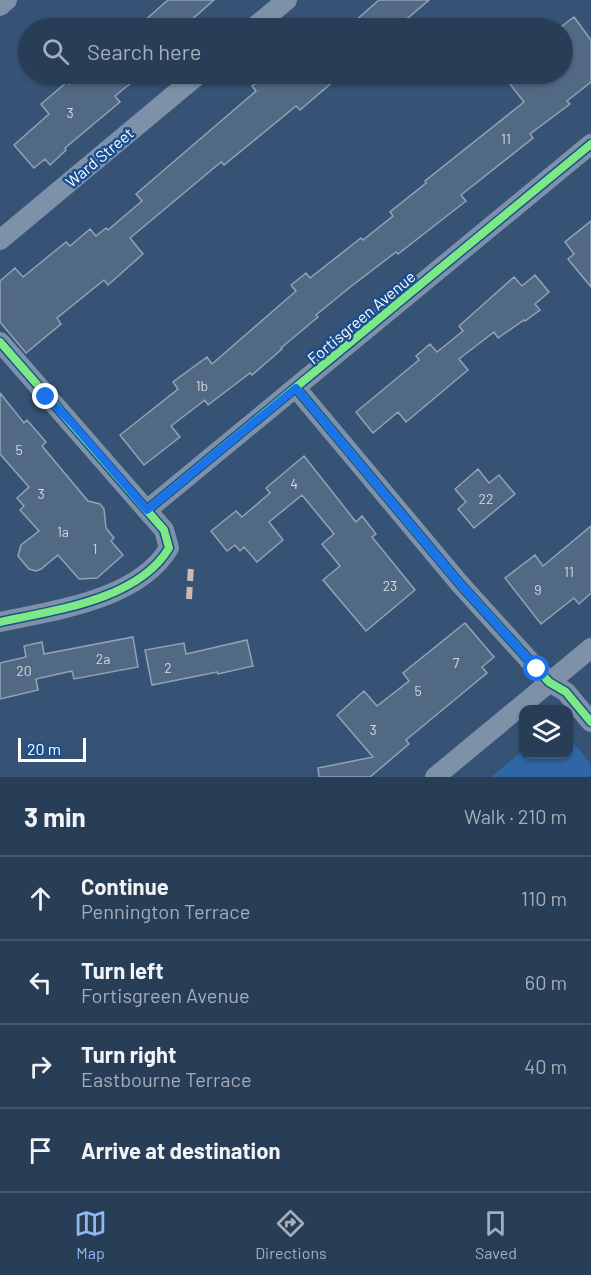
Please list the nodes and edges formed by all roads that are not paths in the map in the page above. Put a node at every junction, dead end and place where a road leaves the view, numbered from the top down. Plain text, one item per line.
1 (8, 0) edge
2 (287, 0) edge
3 (0, 6) edge
4 (265, 18) edge
5 (187, 84) edge
6 (591, 144) edge
7 (0, 240) edge
8 (0, 342) edge
9 (296, 388) junction
10 (147, 510) junction
11 (0, 622) edge
12 (591, 648) edge
13 (549, 682) junction
14 (591, 722) edge
15 (435, 777) edge

1 - 3 street
2 - 4 street
5 - 7 street, Ward Street
6 - 9 street, Fortisgreen Avenue
8 - 10 street
9 - 10 street, Fortisgreen Avenue
9 - 13 street
10 - 11 street
12 - 13 street
13 - 14 street
13 - 15 street

